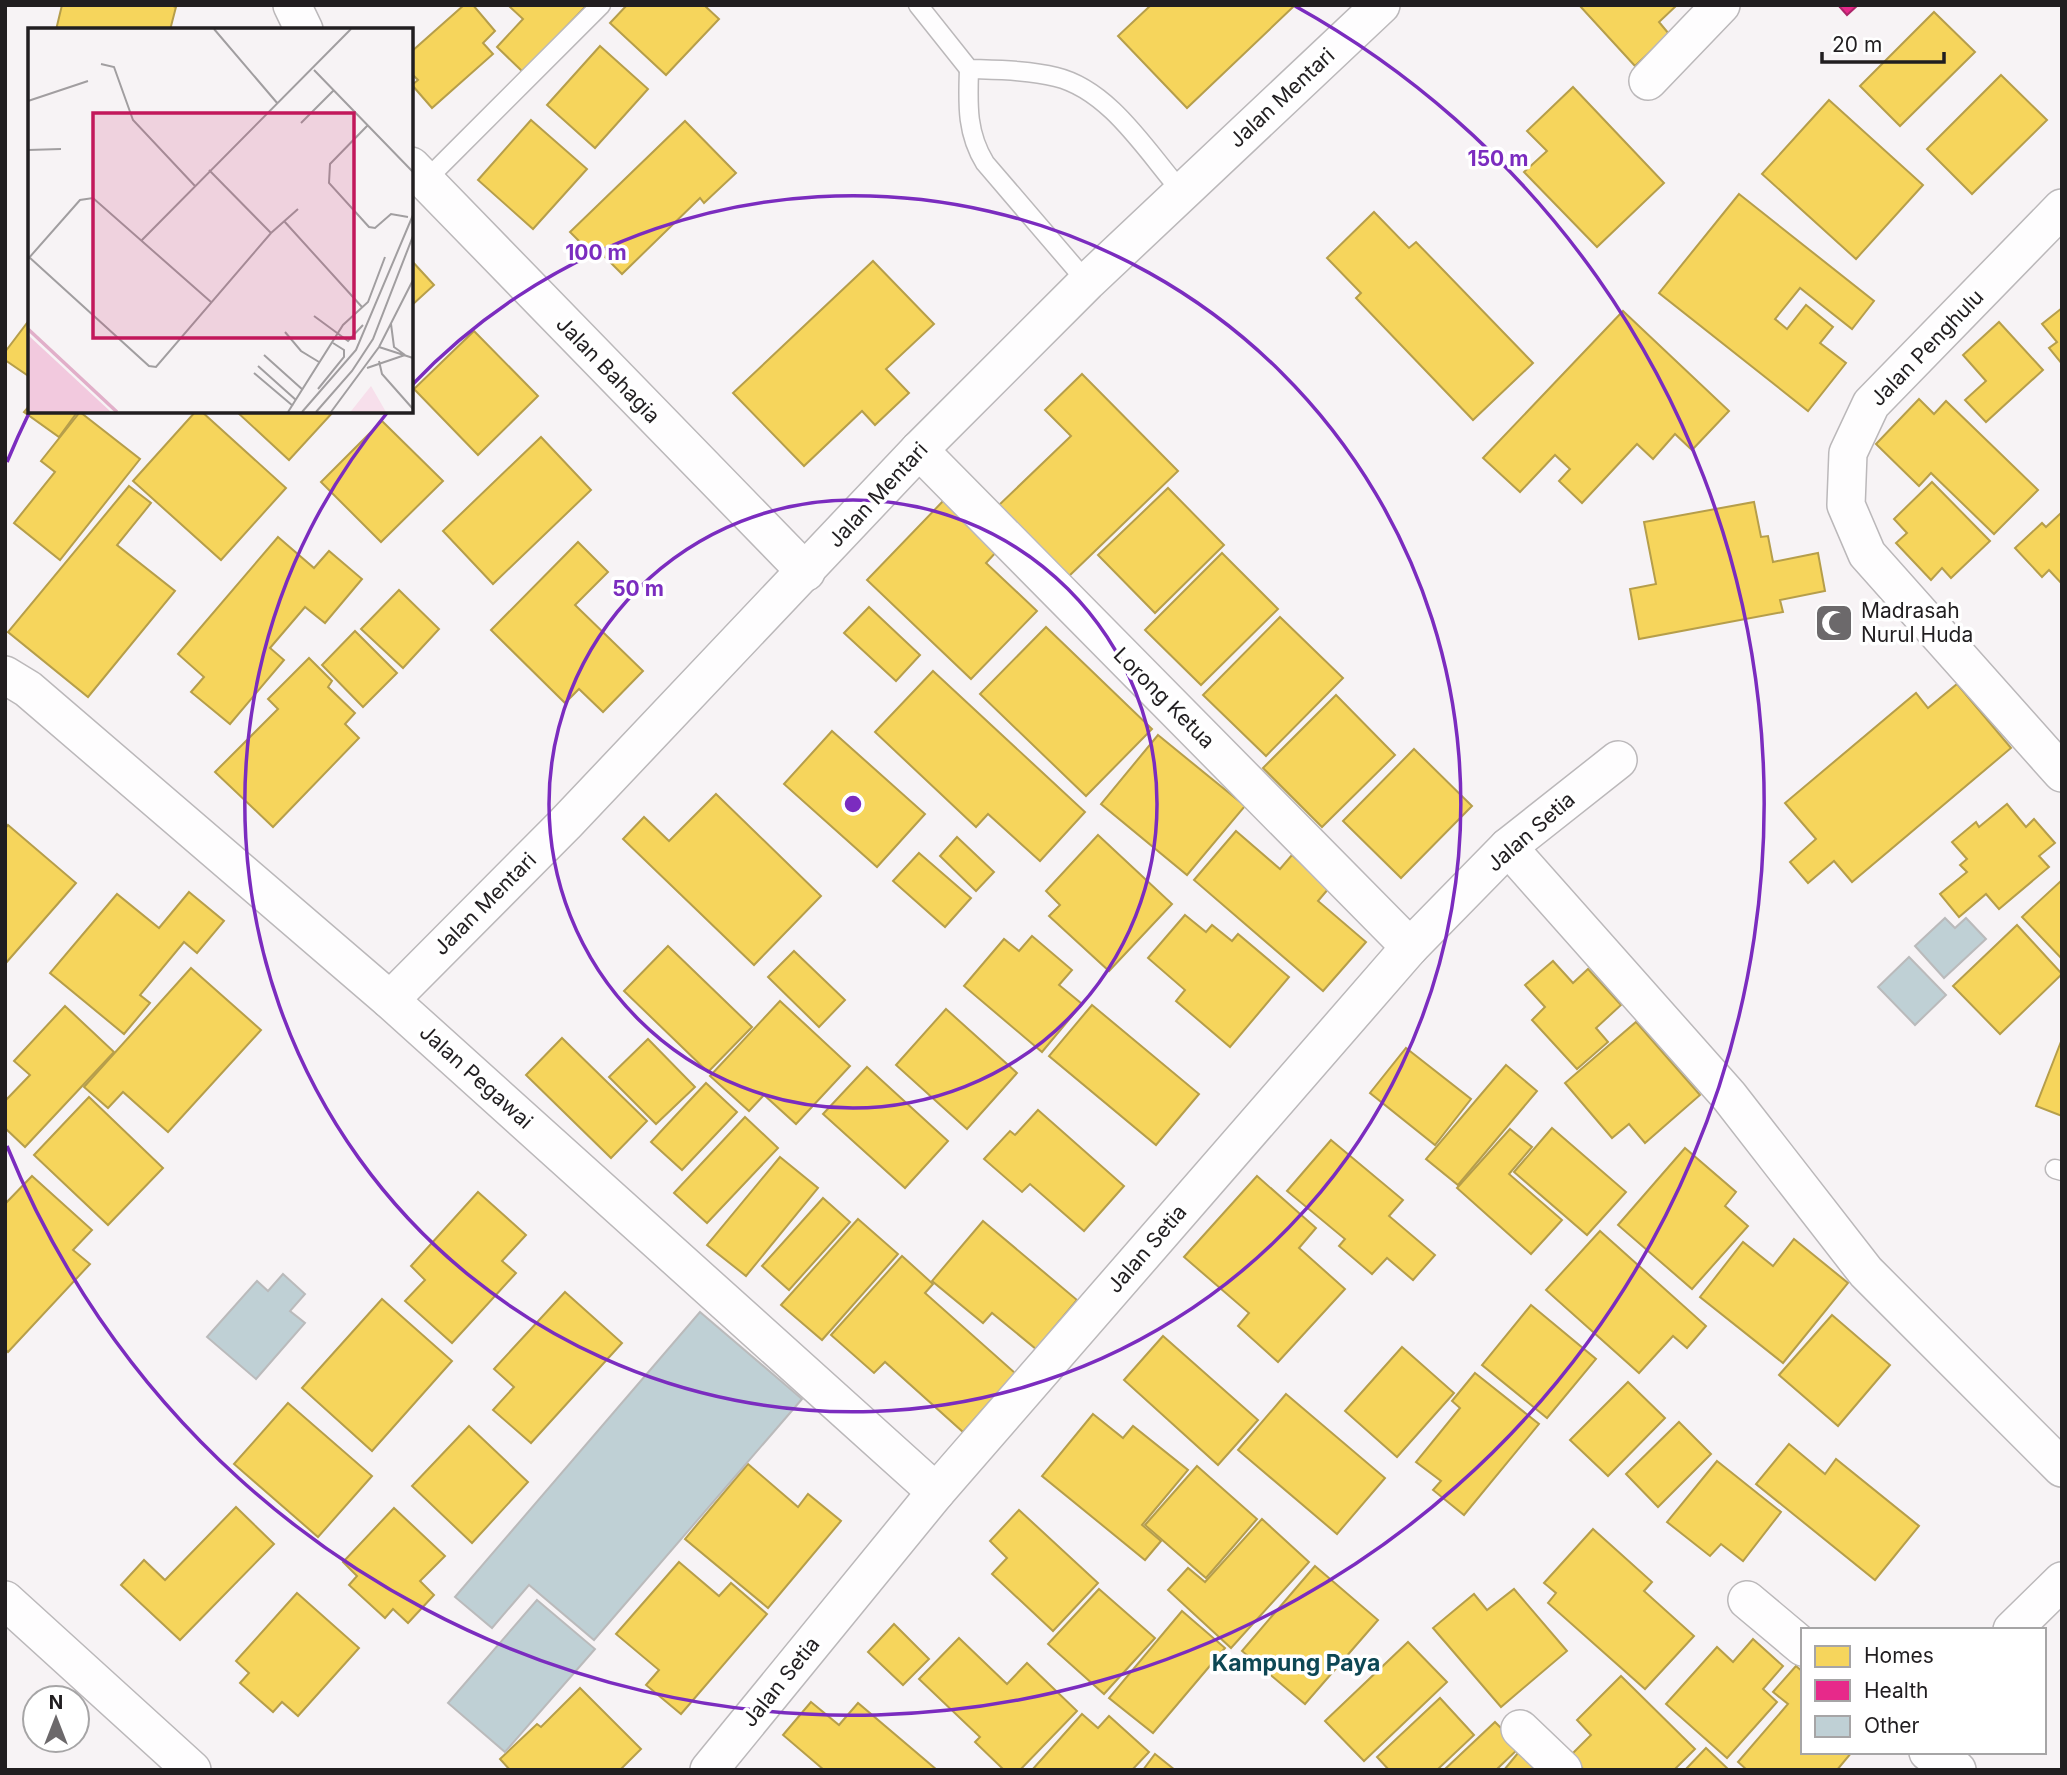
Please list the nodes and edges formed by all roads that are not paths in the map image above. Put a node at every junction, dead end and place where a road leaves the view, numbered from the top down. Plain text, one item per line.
1 (292, 5) edge
2 (601, 5) edge
3 (918, 5) edge
4 (1381, 5) edge
5 (1721, 5) edge
6 (303, 28) edge
7 (969, 69) junction
8 (1648, 81) dead end
9 (418, 174) edge
10 (1182, 192) junction
11 (2062, 208) edge
12 (1087, 282) junction
13 (919, 450) junction
14 (806, 572) junction
15 (5, 675) edge
16 (1618, 760) dead end
17 (2062, 773) edge
18 (1508, 847) junction
19 (1410, 947) junction
20 (390, 1000) junction
21 (2062, 1468) edge
22 (936, 1492) junction
23 (2062, 1581) edge
24 (5, 1600) edge
25 (1747, 1600) dead end
26 (2014, 1628) edge
27 (1801, 1645) edge
28 (1520, 1729) dead end
29 (1931, 1754) edge
30 (191, 1770) edge
31 (709, 1770) edge
32 (1563, 1770) edge
33 (1957, 1770) edge

1 - 6 street
2 - 9 lane
3 - 7 lane
4 - 10 street, Jalan Mentari
5 - 8 street
7 - 10 lane
7 - 12 lane
9 - 14 street, Jalan Bahagia
10 - 12 street, Jalan Mentari
11 - 17 street, Jalan Penghulu
12 - 13 street, Jalan Mentari
13 - 14 street, Jalan Mentari
13 - 19 street, Lorong Ketua
14 - 20 street, Jalan Mentari
15 - 20 street, Jalan Pegawai
16 - 18 street, Jalan Setia
18 - 19 street, Jalan Setia
18 - 21 street
19 - 22 street, Jalan Setia
20 - 22 street, Jalan Pegawai
22 - 31 street, Jalan Setia
23 - 26 street
24 - 30 street
25 - 27 street
28 - 32 street
29 - 33 street

